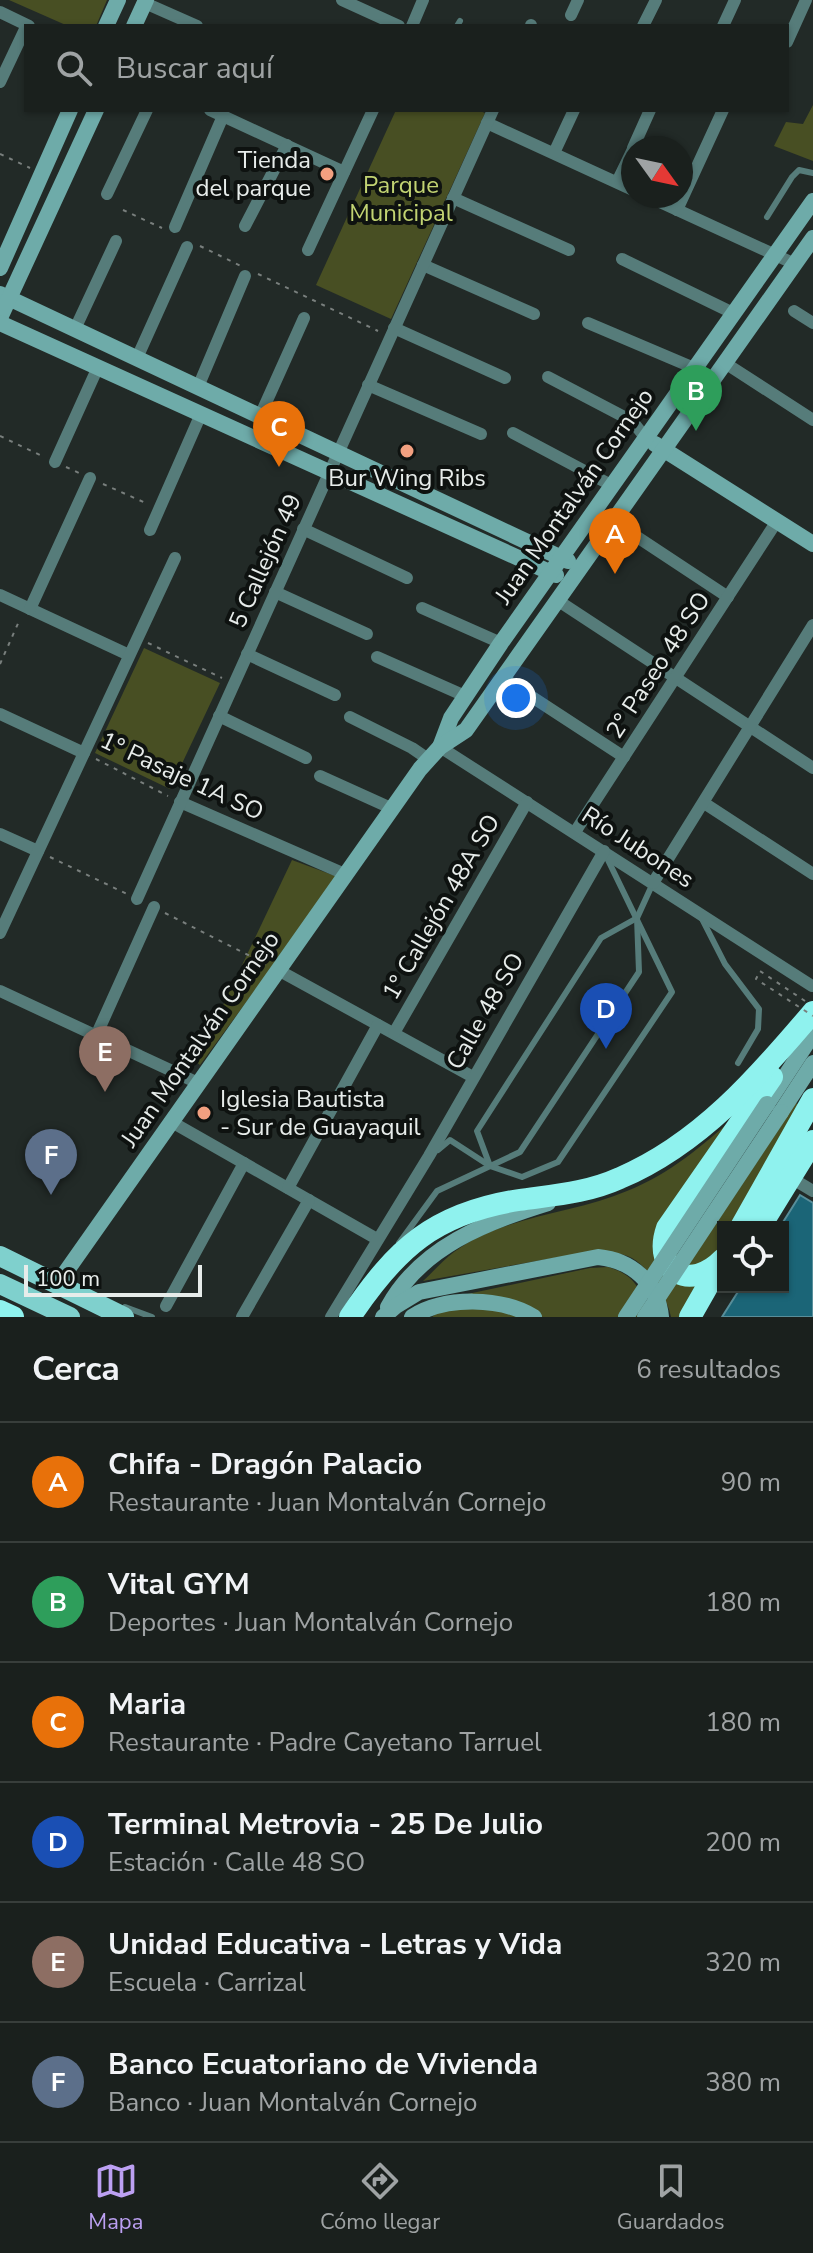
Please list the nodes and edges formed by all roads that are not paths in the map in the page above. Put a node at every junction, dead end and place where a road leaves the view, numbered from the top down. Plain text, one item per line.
1 (118, 0) edge
2 (342, 0) edge
3 (423, 0) edge
4 (578, 0) edge
5 (656, 0) edge
6 (735, 0) edge
7 (806, 0) edge
8 (146, 1) edge
9 (0, 12) edge
10 (571, 15) dead end
11 (24, 24) edge
12 (107, 24) edge
13 (135, 24) edge
14 (193, 24) edge
15 (395, 24) edge
16 (413, 24) edge
17 (644, 24) edge
18 (724, 24) edge
19 (24, 32) edge
20 (789, 38) edge
21 (0, 82) edge
22 (69, 112) edge
23 (95, 112) edge
24 (146, 112) edge
25 (372, 112) edge
26 (492, 112) edge
27 (573, 112) edge
28 (649, 112) edge
29 (722, 112) edge
30 (216, 113) edge
31 (487, 123) junction
32 (638, 136) edge
33 (287, 145) junction
34 (554, 153) junction
35 (344, 172) junction
36 (813, 173) edge
37 (621, 174) edge
38 (617, 182) junction
39 (621, 184) edge
40 (107, 194) dead end
41 (453, 198) junction
42 (813, 201) edge
43 (673, 208) edge
44 (677, 210) junction
45 (767, 217) dead end
46 (245, 226) dead end
47 (175, 227) dead end
48 (813, 238) edge
49 (116, 241) dead end
50 (187, 247) dead end
51 (308, 250) dead end
52 (569, 250) dead end
53 (775, 254) junction
54 (622, 259) dead end
55 (795, 264) junction
56 (423, 265) junction
57 (0, 268) edge
58 (245, 276) dead end
59 (4, 296) edge
60 (794, 311) dead end
61 (733, 313) junction
62 (534, 314) dead end
63 (304, 318) dead end
64 (0, 320) edge
65 (588, 323) dead end
66 (813, 323) edge
67 (394, 328) junction
68 (75, 329) junction
69 (137, 358) junction
70 (725, 363) junction
71 (98, 367) junction
72 (694, 368) junction
73 (548, 377) dead end
74 (505, 378) dead end
75 (368, 385) junction
76 (198, 387) junction
77 (201, 414) junction
78 (260, 416) junction
79 (813, 420) edge
80 (513, 433) dead end
81 (481, 434) dead end
82 (645, 437) junction
83 (664, 450) junction
84 (338, 452) junction
85 (55, 462) dead end
86 (329, 472) junction
87 (90, 478) dead end
88 (611, 485) junction
89 (613, 521) junction
90 (777, 521) junction
91 (303, 529) junction
92 (150, 530) dead end
93 (813, 544) edge
94 (560, 557) junction
95 (175, 558) dead end
96 (581, 567) junction
97 (550, 571) junction
98 (407, 578) dead end
99 (568, 584) junction
100 (275, 592) junction
101 (0, 595) edge
102 (728, 597) junction
103 (557, 600) junction
104 (28, 608) junction
105 (422, 608) dead end
106 (813, 625) edge
107 (367, 634) dead end
108 (501, 643) junction
109 (247, 654) junction
110 (129, 655) junction
111 (377, 657) dead end
112 (503, 678) junction
113 (675, 678) junction
114 (335, 695) dead end
115 (465, 696) junction
116 (0, 714) edge
117 (219, 716) junction
118 (350, 717) dead end
119 (749, 726) junction
120 (440, 747) junction
121 (84, 753) junction
122 (624, 757) junction
123 (306, 758) dead end
124 (428, 759) junction
125 (813, 768) edge
126 (320, 776) dead end
127 (180, 802) junction
128 (527, 802) junction
129 (704, 803) junction
130 (393, 809) junction
131 (575, 832) junction
132 (0, 834) edge
133 (38, 851) junction
134 (604, 851) junction
135 (813, 874) edge
136 (347, 875) junction
137 (653, 883) junction
138 (137, 899) dead end
139 (154, 907) dead end
140 (700, 913) junction
141 (637, 918) junction
142 (0, 933) edge
143 (278, 970) junction
144 (812, 986) edge
145 (0, 991) edge
146 (811, 1011) edge
147 (378, 1025) junction
148 (394, 1033) junction
149 (813, 1034) edge
150 (96, 1036) junction
151 (738, 1063) dead end
152 (813, 1063) edge
153 (473, 1077) junction
154 (198, 1083) junction
155 (813, 1099) edge
156 (774, 1108) junction
157 (170, 1121) junction
158 (813, 1141) edge
159 (429, 1156) junction
160 (244, 1163) junction
161 (490, 1166) junction
162 (775, 1168) junction
163 (288, 1188) junction
164 (592, 1190) junction
165 (813, 1191) edge
166 (309, 1200) junction
167 (744, 1221) edge
168 (764, 1221) edge
169 (377, 1239) junction
170 (0, 1256) edge
171 (717, 1264) edge
172 (717, 1270) edge
173 (376, 1278) junction
174 (58, 1283) junction
175 (0, 1284) edge
176 (720, 1293) edge
177 (166, 1306) dead end
178 (0, 1311) edge
179 (13, 1317) edge
180 (70, 1317) edge
181 (124, 1317) edge
182 (152, 1317) edge
183 (242, 1317) edge
184 (331, 1317) edge
185 (350, 1317) edge
186 (383, 1317) edge
187 (412, 1317) edge
188 (534, 1317) edge
189 (626, 1317) edge
190 (645, 1317) edge
191 (661, 1317) edge
192 (690, 1317) edge
193 (702, 1317) edge

1 - 12 street
2 - 15 street
3 - 16 street
4 - 10 street
5 - 17 street
6 - 18 street
7 - 20 street
8 - 13 street
8 - 14 street
9 - 11 street
19 - 21 street
22 - 57 street
23 - 59 street
24 - 40 street
25 - 35 street
26 - 31 street, 5 Callejón 49
27 - 34 street
28 - 32 street
29 - 44 street
30 - 33 street
30 - 47 street
31 - 34 street
31 - 41 street, 5 Callejón 49
33 - 35 street
33 - 46 street
34 - 38 street
35 - 51 street
36 - 45 lane
37 - 38 street
38 - 39 street
41 - 52 street
41 - 56 street, 5 Callejón 49
42 - 53 street, Juan Montalván Cornejo
43 - 44 street
44 - 53 street
48 - 55 street, Juan Montalván Cornejo
49 - 68 street
50 - 69 street
53 - 55 street
53 - 61 street, Juan Montalván Cornejo
54 - 61 street
55 - 70 street, Juan Montalván Cornejo
56 - 62 street
56 - 67 street, 5 Callejón 49
58 - 76 street
59 - 64 street
59 - 68 street
60 - 66 street
61 - 72 street, Juan Montalván Cornejo
63 - 78 street
64 - 71 street
65 - 72 street
67 - 74 street
67 - 75 street, 5 Callejón 49
68 - 69 street
69 - 76 street
70 - 79 street
70 - 83 street, Juan Montalván Cornejo
71 - 77 street
71 - 85 street
72 - 82 street, Juan Montalván Cornejo
73 - 82 street
75 - 81 street
75 - 84 street, 5 Callejón 49
76 - 78 street
77 - 86 street
77 - 92 street
78 - 84 street
80 - 88 street
82 - 83 street
82 - 88 street, Juan Montalván Cornejo
83 - 89 street, Juan Montalván Cornejo
83 - 90 street
84 - 86 street, 5 Callejón 49
84 - 94 street
86 - 91 street, 5 Callejón 49
86 - 97 street
87 - 104 street
88 - 94 street, Juan Montalván Cornejo
89 - 96 street, Juan Montalván Cornejo
89 - 102 street
90 - 93 street
90 - 102 street, 2° Paseo 48 SO
91 - 98 street
91 - 100 street, 5 Callejón 49
94 - 96 street
94 - 97 street, Juan Montalván Cornejo
95 - 110 street
96 - 99 street, Juan Montalván Cornejo
97 - 99 street
97 - 108 street, Juan Montalván Cornejo
99 - 103 street, Juan Montalván Cornejo
100 - 107 street
100 - 109 street, 5 Callejón 49
101 - 104 street
102 - 113 street, 2° Paseo 48 SO
103 - 112 street, Juan Montalván Cornejo
103 - 113 street
104 - 110 street
105 - 108 street
106 - 119 street
108 - 115 street, Juan Montalván Cornejo
109 - 114 street
109 - 117 street, 5 Callejón 49
110 - 121 street
111 - 115 street
112 - 120 street, Juan Montalván Cornejo
112 - 122 street
113 - 119 street
113 - 122 street, 2° Paseo 48 SO
115 - 120 street, Juan Montalván Cornejo
116 - 121 street, 1° Pasaje 1A SO
117 - 123 street
117 - 127 street, 5 Callejón 49
118 - 124 street
119 - 125 street
119 - 129 street
120 - 124 street, Juan Montalván Cornejo
120 - 128 street, Río Jubones
121 - 133 street
122 - 131 street, 2° Paseo 48 SO
124 - 130 street, Juan Montalván Cornejo
126 - 130 street
127 - 136 street, 1° Pasaje 1A SO
127 - 138 street, 5 Callejón 49
128 - 131 street, Río Jubones
128 - 148 street, 1° Callejón 48A SO
129 - 135 street
129 - 137 street
130 - 136 street, Juan Montalván Cornejo
131 - 134 street, Río Jubones
132 - 133 street
133 - 142 street
134 - 137 street, Río Jubones
134 - 141 lane
134 - 153 street, Calle 48 SO
136 - 143 street, Juan Montalván Cornejo
137 - 140 street, Río Jubones
137 - 141 lane
139 - 150 street
140 - 144 street, Río Jubones
140 - 151 lane
141 - 161 lane
141 - 161 lane
141 - 161 lane
143 - 147 street
143 - 154 street, Juan Montalván Cornejo
145 - 150 street
146 - 164 highway
146 - 171 highway
147 - 148 street
147 - 163 street, 1° Callejón 48A SO
148 - 153 street
149 - 156 street
150 - 154 street
152 - 156 street
153 - 159 street, Calle 48 SO
154 - 157 street, Juan Montalván Cornejo
155 - 162 highway
156 - 189 street, bridge
156 - 190 street, bridge
157 - 160 street
157 - 174 street, Juan Montalván Cornejo
158 - 168 highway, bridge
159 - 161 lane
159 - 169 street, Calle 48 SO
160 - 163 street
160 - 177 street
161 - 173 lane
162 - 165 street
162 - 167 highway
163 - 166 street
164 - 173 highway
164 - 186 street
166 - 169 street
166 - 183 street
169 - 184 street, Calle 48 SO
170 - 174 main road
172 - 192 highway
173 - 185 highway
174 - 181 main road
174 - 182 lane
175 - 180 main road
176 - 193 highway
178 - 179 highway
186 - 191 street
187 - 188 street

